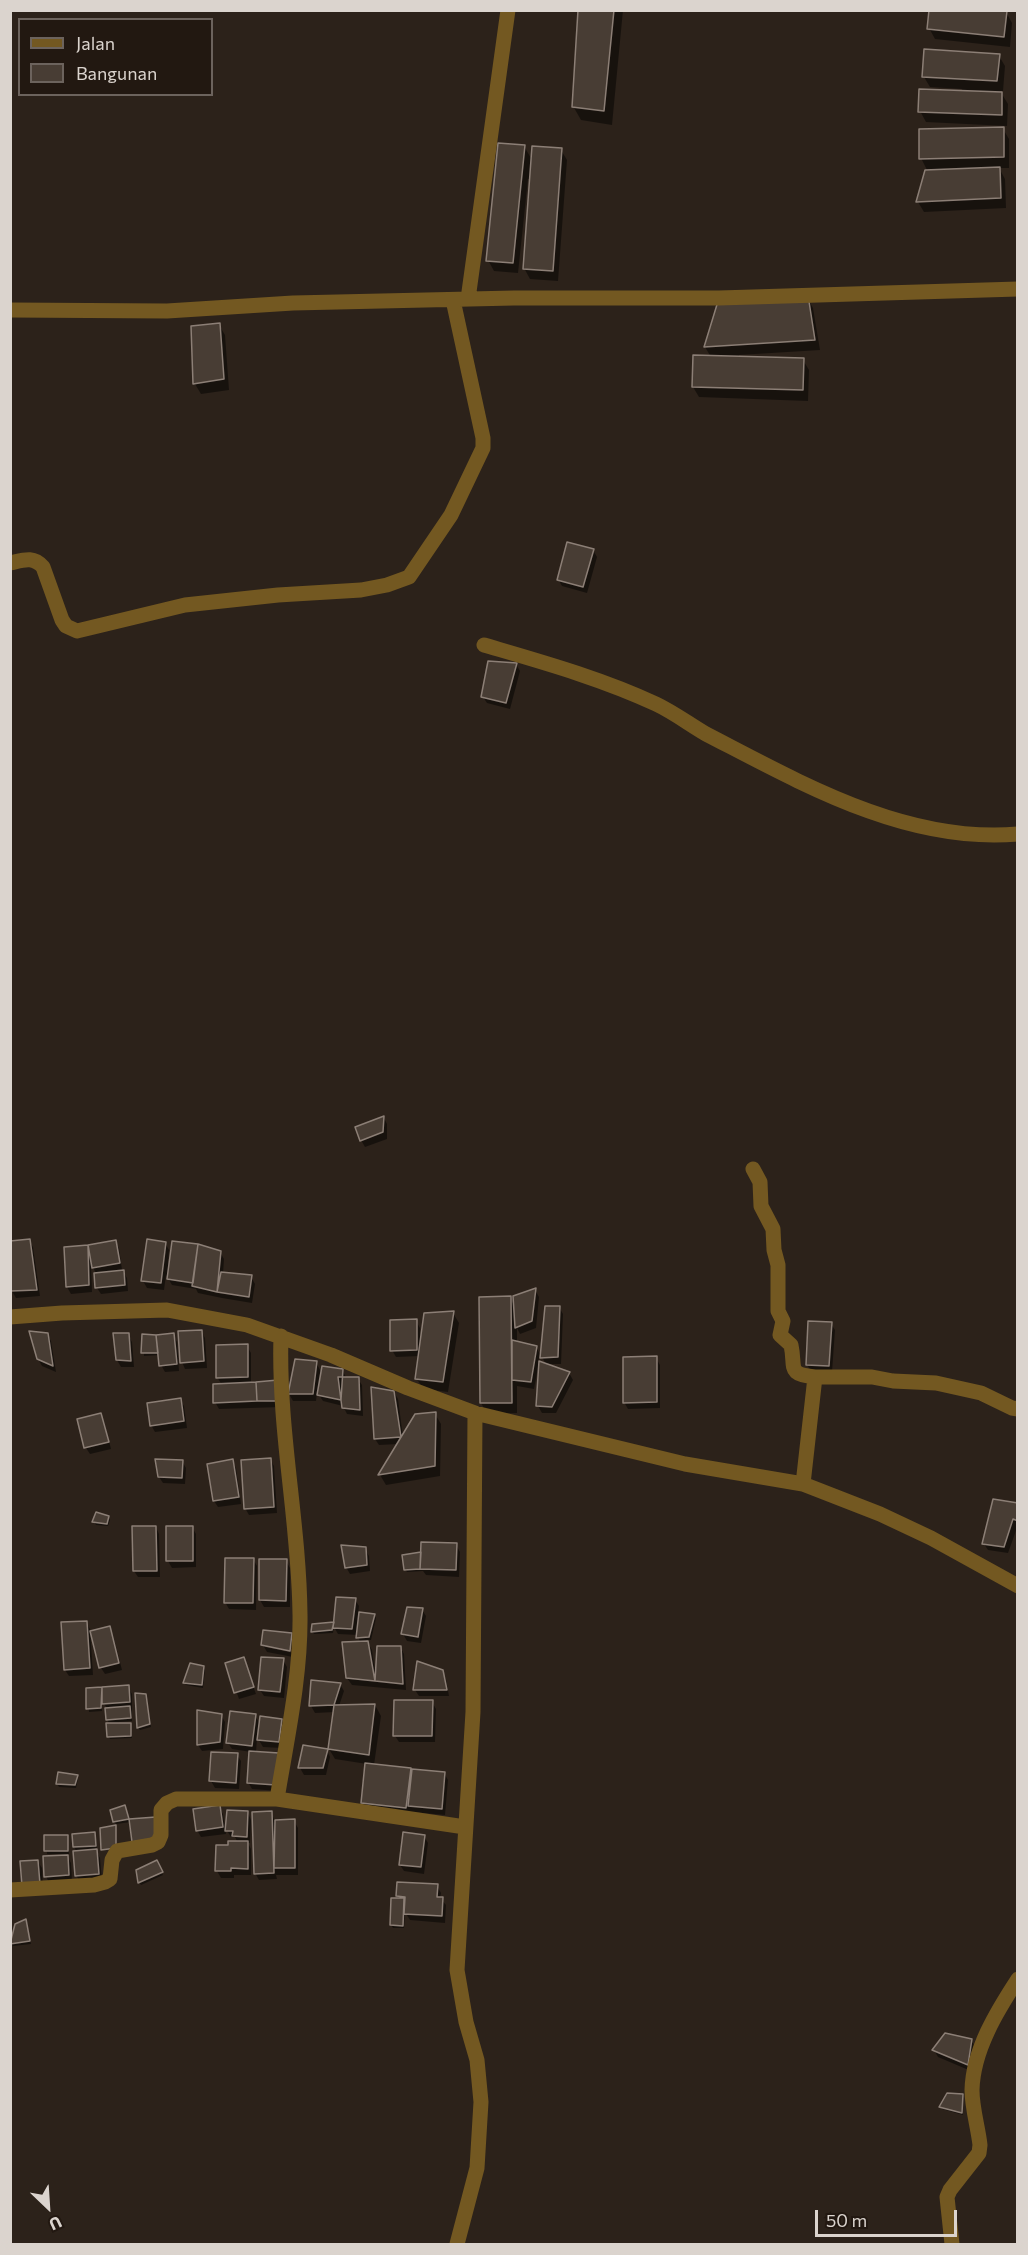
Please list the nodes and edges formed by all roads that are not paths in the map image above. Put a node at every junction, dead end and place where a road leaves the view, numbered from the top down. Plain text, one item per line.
1 (508, 10) edge
2 (1017, 289) edge
3 (461, 299) junction
4 (10, 310) edge
5 (10, 563) edge
6 (484, 645) dead end
7 (1017, 834) edge
8 (753, 1169) dead end
9 (10, 1317) edge
10 (280, 1336) junction
11 (815, 1377) junction
12 (1017, 1409) edge
13 (475, 1413) junction
14 (803, 1484) junction
15 (1017, 1586) edge
16 (276, 1799) junction
17 (465, 1827) junction
18 (10, 1890) edge
19 (1017, 1979) edge
20 (457, 2244) edge
21 (952, 2244) edge

1 - 3 street
2 - 3 street
3 - 4 street
3 - 5 street
6 - 7 street
8 - 11 street
9 - 10 street
10 - 13 street
10 - 16 street
11 - 12 street
11 - 14 street
13 - 14 street
13 - 17 street
14 - 15 street
16 - 17 street
16 - 18 street
17 - 20 street
19 - 21 street

